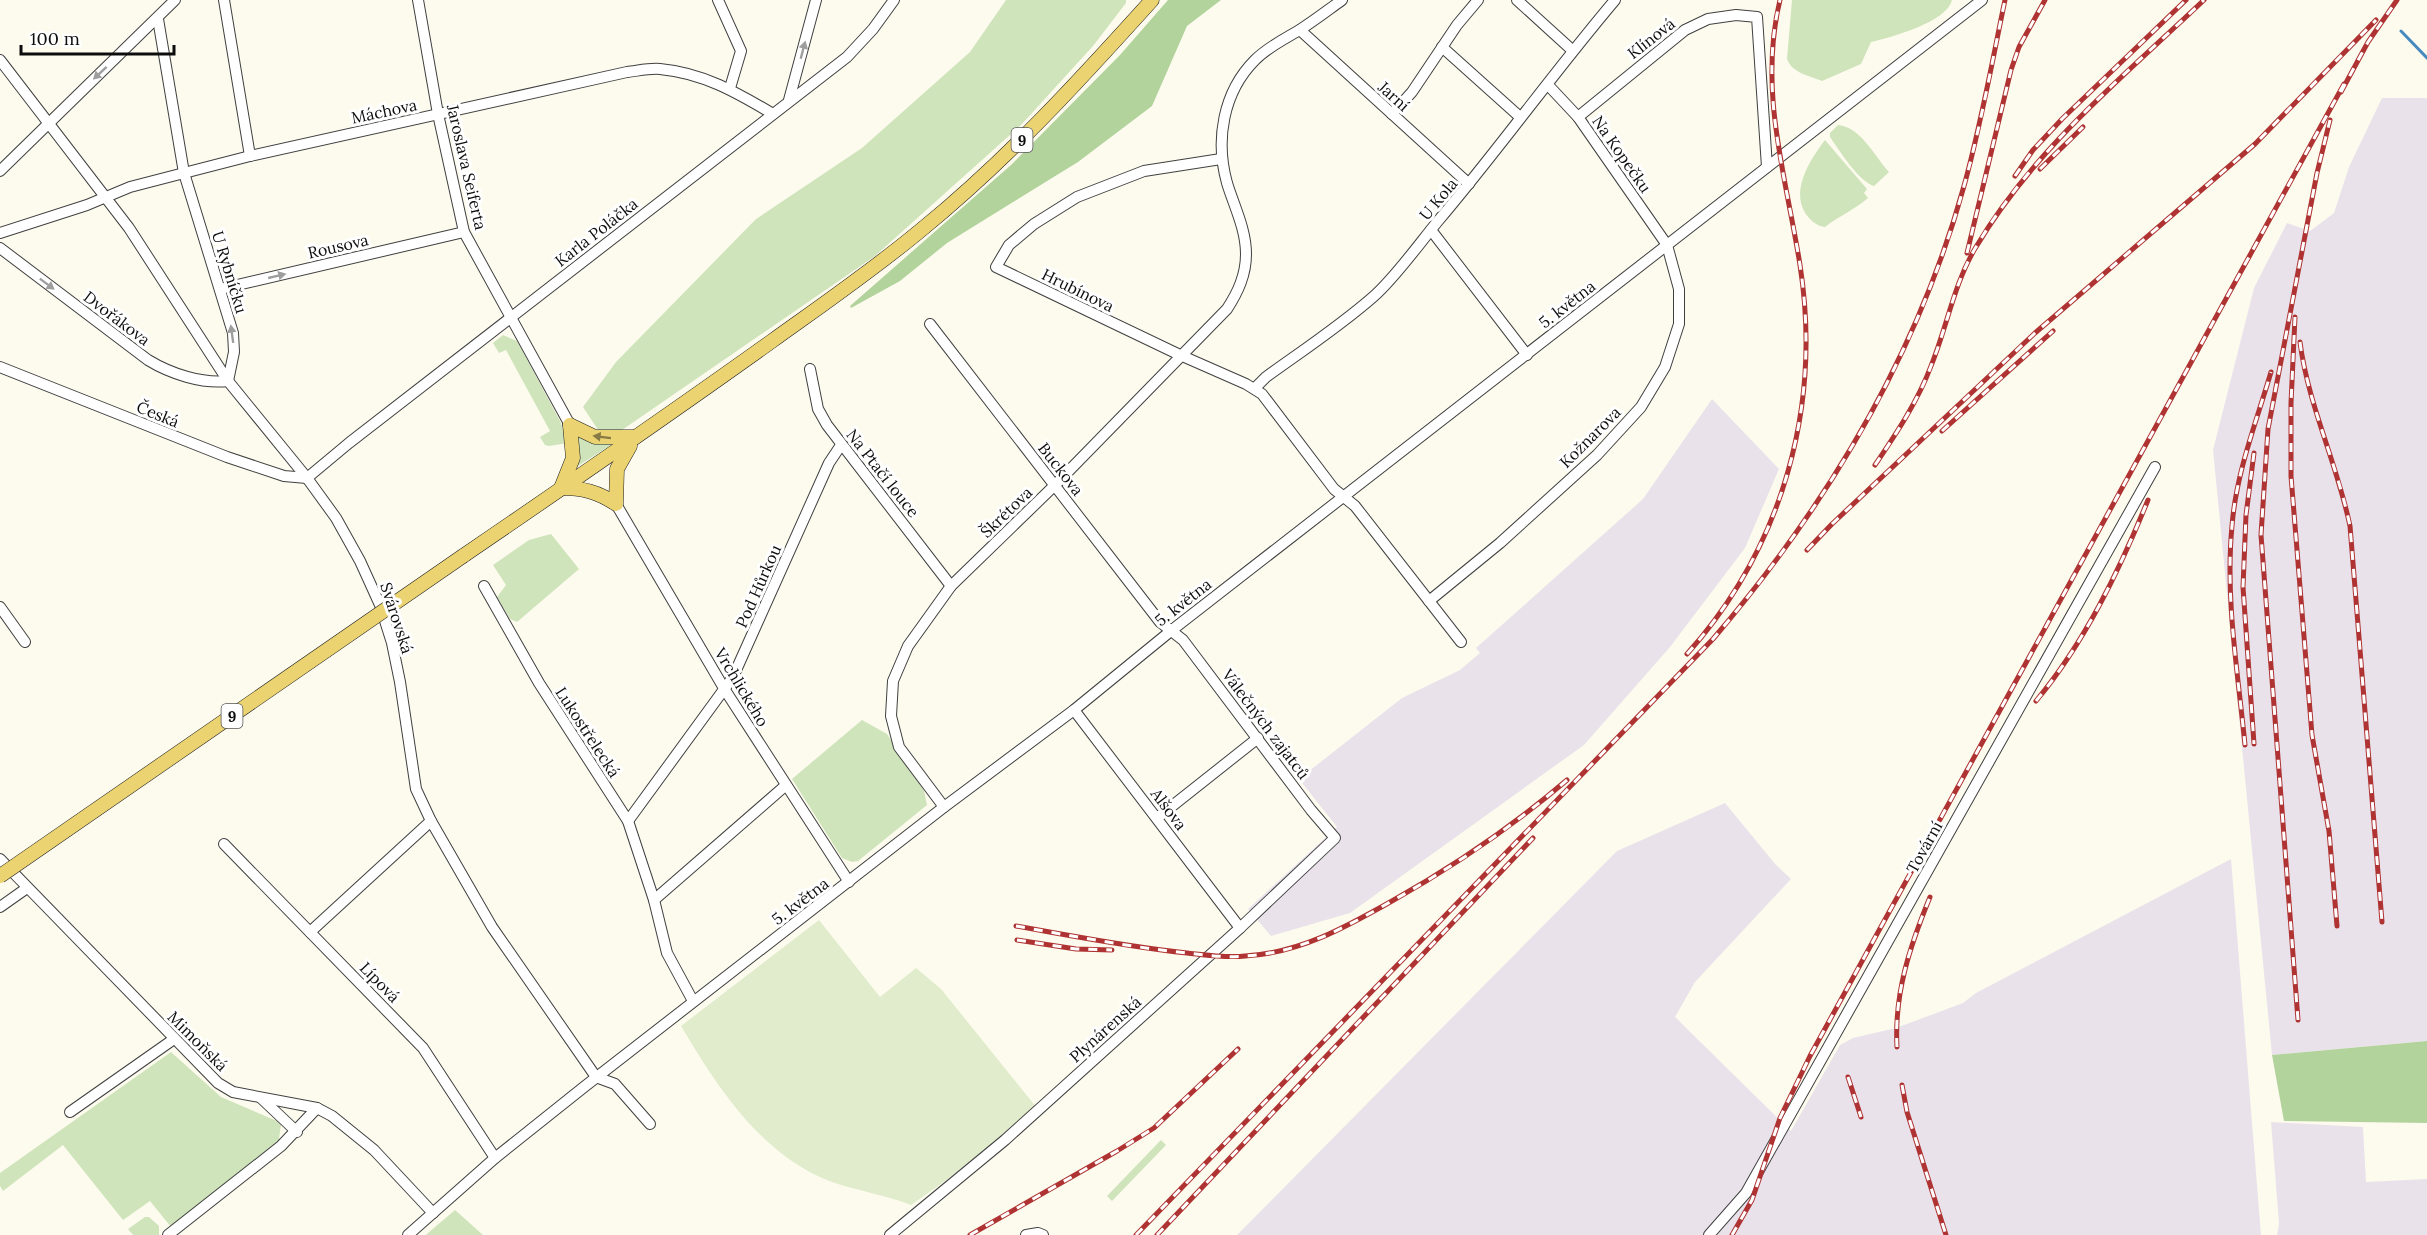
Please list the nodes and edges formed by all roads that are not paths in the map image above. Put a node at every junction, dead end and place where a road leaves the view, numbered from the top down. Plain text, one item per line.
1 (175, 0) edge
2 (224, 0) edge
3 (418, 0) edge
4 (718, 0) edge
5 (816, 0) edge
6 (894, 0) edge
7 (1152, 0) edge
8 (1342, 0) edge
9 (1478, 0) edge
10 (1517, 0) edge
11 (1615, 0) edge
12 (1982, 0) edge
13 (158, 19) junction
14 (1300, 30) junction
15 (1442, 47) junction
16 (1572, 50) junction
17 (0, 60) edge
18 (1548, 85) junction
19 (730, 88) junction
20 (789, 100) junction
21 (438, 114) junction
22 (772, 114) junction
23 (1392, 114) junction
24 (1520, 117) junction
25 (1578, 117) junction
26 (49, 121) junction
27 (250, 156) junction
28 (1221, 159) junction
29 (1767, 167) junction
30 (0, 171) edge
31 (184, 173) junction
32 (1469, 184) junction
33 (104, 198) junction
34 (1431, 230) junction
35 (464, 232) junction
36 (0, 233) edge
37 (1667, 245) junction
38 (0, 248) edge
39 (220, 289) junction
40 (511, 317) junction
41 (930, 324) dead end
42 (1180, 355) junction
43 (1527, 355) junction
44 (0, 367) edge
45 (810, 369) dead end
46 (228, 381) junction
47 (1255, 388) junction
48 (570, 425) junction
49 (637, 437) junction
50 (842, 445) junction
51 (2155, 467) dead end
52 (307, 478) junction
53 (1055, 486) junction
54 (561, 488) junction
55 (1343, 496) junction
56 (616, 504) junction
57 (484, 586) dead end
58 (951, 586) junction
59 (1429, 601) junction
60 (0, 607) edge
61 (1172, 630) junction
62 (25, 642) dead end
63 (1461, 642) dead end
64 (725, 690) junction
65 (1074, 710) junction
66 (1258, 738) junction
67 (785, 786) junction
68 (944, 807) junction
69 (1157, 818) junction
70 (431, 821) junction
71 (628, 821) junction
72 (1335, 838) joint
73 (224, 844) dead end
74 (0, 859) edge
75 (0, 876) edge
76 (849, 882) junction
77 (27, 888) junction
78 (654, 900) junction
79 (0, 907) edge
80 (1240, 928) junction
81 (310, 932) junction
82 (693, 1001) junction
83 (174, 1039) junction
84 (596, 1077) junction
85 (261, 1098) junction
86 (317, 1108) junction
87 (70, 1112) dead end
88 (650, 1124) dead end
89 (297, 1131) junction
90 (495, 1158) junction
91 (433, 1213) junction
92 (168, 1235) edge
93 (408, 1235) edge
94 (890, 1235) edge
95 (1026, 1235) edge
96 (1043, 1235) edge
97 (1709, 1235) edge

1 - 13 street
2 - 27 street
3 - 21 street, Jaroslava Seiferta
4 - 19 street
20 -> 5 street
6 - 20 street, Karla Poláčka
7 - 49 main road, 9
8 - 14 street
9 - 15 street
10 - 16 street
11 - 16 street, U Kola
12 - 29 street, 5. května
13 -> 26 street
13 - 31 street, U Rybníčku
14 - 23 street, Jarní
14 - 28 street
15 - 23 street
15 - 24 street
16 - 18 street, U Kola
17 - 26 street, Svárovská
18 - 24 street, U Kola
18 - 25 street, Na Kopečku
19 - 21 street, Máchova
19 - 22 street, Máchova
20 - 22 street, Karla Poláčka
21 - 27 street, Máchova
21 - 35 street, Jaroslava Seiferta
22 - 40 street, Karla Poláčka
23 - 32 street, Jarní
24 - 32 street, U Kola
25 - 29 street, Klínová
25 - 37 street, Na Kopečku
26 - 30 street
26 - 33 street, Svárovská
27 - 31 street, Máchova
28 - 42 street, Škrétova
28 - 42 street, Hrubínova
29 - 37 street, 5. května
31 - 33 street, Máchova
31 - 39 street, U Rybníčku
32 - 34 street, U Kola
33 - 36 street, Máchova
33 - 46 street, Svárovská
34 - 43 street
34 - 47 street, U Kola
39 -> 35 street, Rousova
35 - 40 street, Jaroslava Seiferta
37 - 43 street, 5. května
37 - 59 street, Kožnarova
38 -> 46 street, Dvořákova
46 -> 39 street, U Rybníčku
40 - 48 street, Jaroslava Seiferta
40 - 52 street, Karla Poláčka
41 - 53 street, Buckova
42 - 47 street, Hrubínova
42 - 53 street, Škrétova
43 - 55 street, 5. května
44 - 52 street, Česká
45 - 50 street, Na Ptačí louce
46 - 52 street, Svárovská
47 - 55 street, Hrubínova
49 -> 48 main road
48 - 54 main road
49 - 54 main road, 9
49 - 56 main road
50 - 58 street, Na Ptačí louce
50 - 64 street, Pod Hůrkou
51 - 97 street, Tovární
52 - 70 street, Svárovská
53 - 58 street, Škrétova
53 - 61 street, Buckova
54 - 56 main road
54 - 75 main road, 9, bridge
55 - 59 street, Hrubínova
55 - 61 street, 5. května
56 - 64 street, Vrchlického
57 - 71 street, Lukostřelecká
58 - 68 street, Škrétova
59 - 63 street, Hrubínova
60 - 62 street
61 - 65 street, 5. května
61 - 66 street, Válečných zajatců
64 - 67 street, Vrchlického
64 - 71 street, Pod Hůrkou
65 - 68 street, 5. května
65 - 69 street, Alšova
66 - 69 street
66 - 72 street, Válečných zajatců
67 - 76 street, Vrchlického
67 - 78 street
68 - 76 street, 5. května
69 - 80 street, Alšova
70 - 81 street
70 - 84 street, Svárovská
71 - 78 street, Lukostřelecká
72 - 80 street, Plynárenská
73 - 81 street, Lípová
74 - 77 street, Mimoňská
76 - 82 street, 5. května
77 - 79 street
77 - 83 street, Mimoňská
78 - 82 street, Lukostřelecká
80 - 94 street, Plynárenská
81 - 90 street, Lípová
82 - 84 street, 5. května
83 - 85 street, Mimoňská
83 - 87 street
84 - 88 street
84 - 90 street, 5. května
85 - 86 street, Mimoňská
85 - 89 street
86 - 89 street
86 - 91 street, Mimoňská
89 - 92 street
90 - 91 street, 5. května
91 - 93 street, 5. května
95 - 96 street

